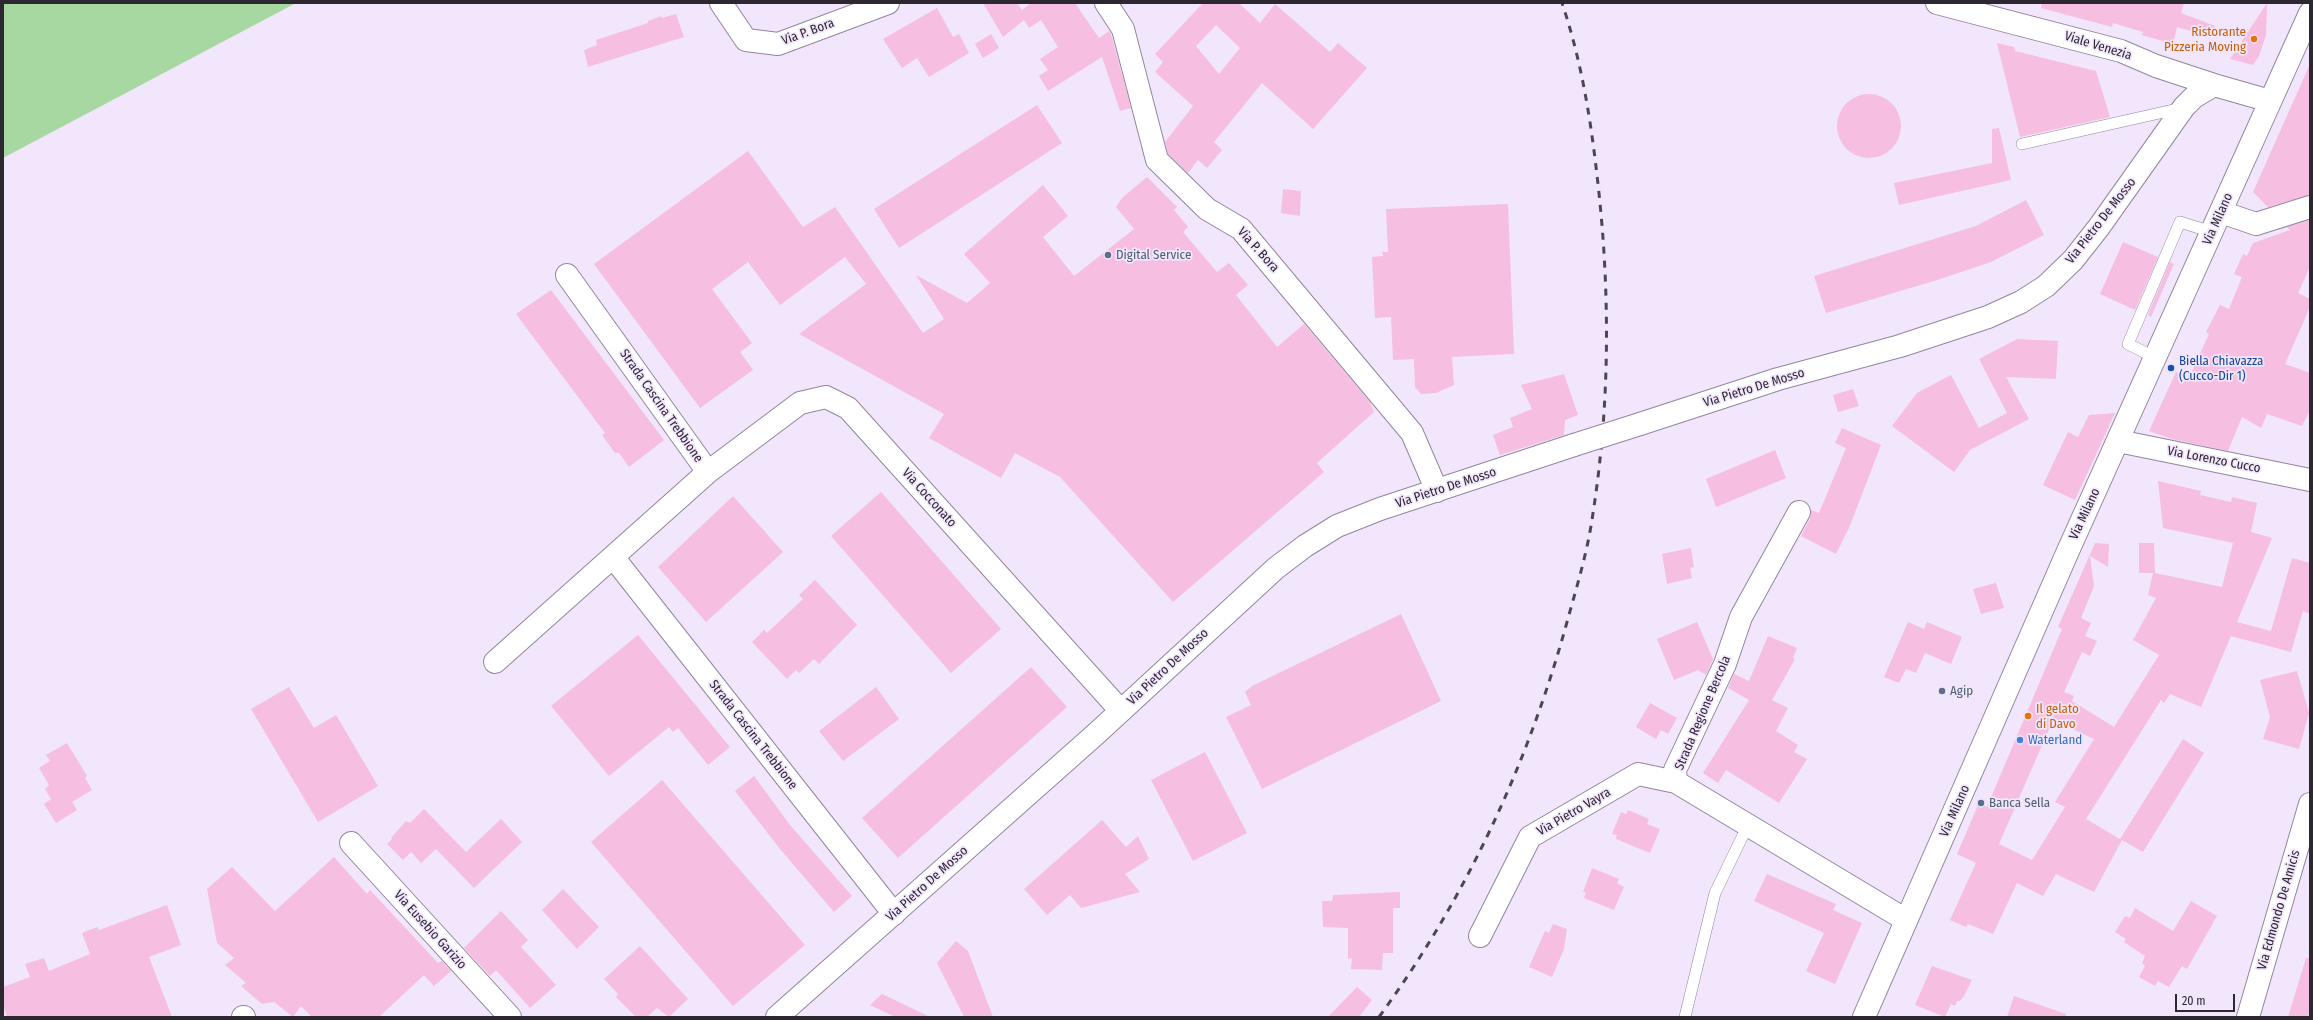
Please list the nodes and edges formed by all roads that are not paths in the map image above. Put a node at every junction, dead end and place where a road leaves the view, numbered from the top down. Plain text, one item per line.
1 (721, 3) edge
2 (888, 3) edge
3 (1106, 3) edge
4 (1937, 3) edge
5 (1981, 8) edge
6 (2310, 13) edge
7 (2214, 85) junction
8 (2270, 101) junction
9 (2184, 107) junction
10 (2022, 144) dead end
11 (2310, 207) edge
12 (2221, 212) junction
13 (2212, 232) junction
14 (567, 275) dead end
15 (2156, 358) junction
16 (2118, 441) junction
17 (708, 472) junction
18 (2310, 480) edge
19 (1438, 491) junction
20 (1799, 512) dead end
21 (613, 557) junction
22 (495, 662) dead end
23 (1121, 710) junction
24 (1676, 782) junction
25 (2310, 804) edge
26 (1748, 825) junction
27 (351, 843) dead end
28 (894, 914) junction
29 (1906, 920) junction
30 (1480, 936) dead end
31 (510, 1017) edge
32 (777, 1017) edge
33 (1685, 1017) edge
34 (1864, 1017) edge
35 (2248, 1017) edge

1 - 2 street, Via P. Bora
3 - 19 street, Via P. Bora
4 - 5 street, Viale Venezia
5 - 7 street, Viale Venezia
6 - 8 street, Via Milano
7 - 8 street
7 - 9 street, Via Pietro De Mosso
8 - 12 street, Via Milano
9 - 10 lane, Via Pietro De Mosso
9 - 19 street, Via Pietro De Mosso, bridge
11 - 12 street
12 - 13 street, Via Milano
13 - 15 street, Via Milano
13 - 15 lane
14 - 17 street, Strada Cascina Trebbione
15 - 16 street, Via Milano
16 - 18 street, Via Lorenzo Cucco
16 - 29 street, Via Milano
17 - 21 street, Strada Cascina Trebbione
17 - 23 street, Via Cocconato
19 - 23 street, Via Pietro De Mosso
20 - 24 street, Strada Regione Bercola
21 - 22 street, Strada Cascina Trebbione
21 - 28 street, Strada Cascina Trebbione
23 - 28 street, Via Pietro De Mosso
24 - 26 street, Strada Regione Bercola
24 - 30 street, Via Pietro Vayra
25 - 35 street, Via Edmondo De Amicis
26 - 29 street, Strada Regione Bercola
26 - 33 lane
27 - 31 street, Via Eusebio Garizio
28 - 32 street, Via Pietro De Mosso
29 - 34 street, Via Milano

